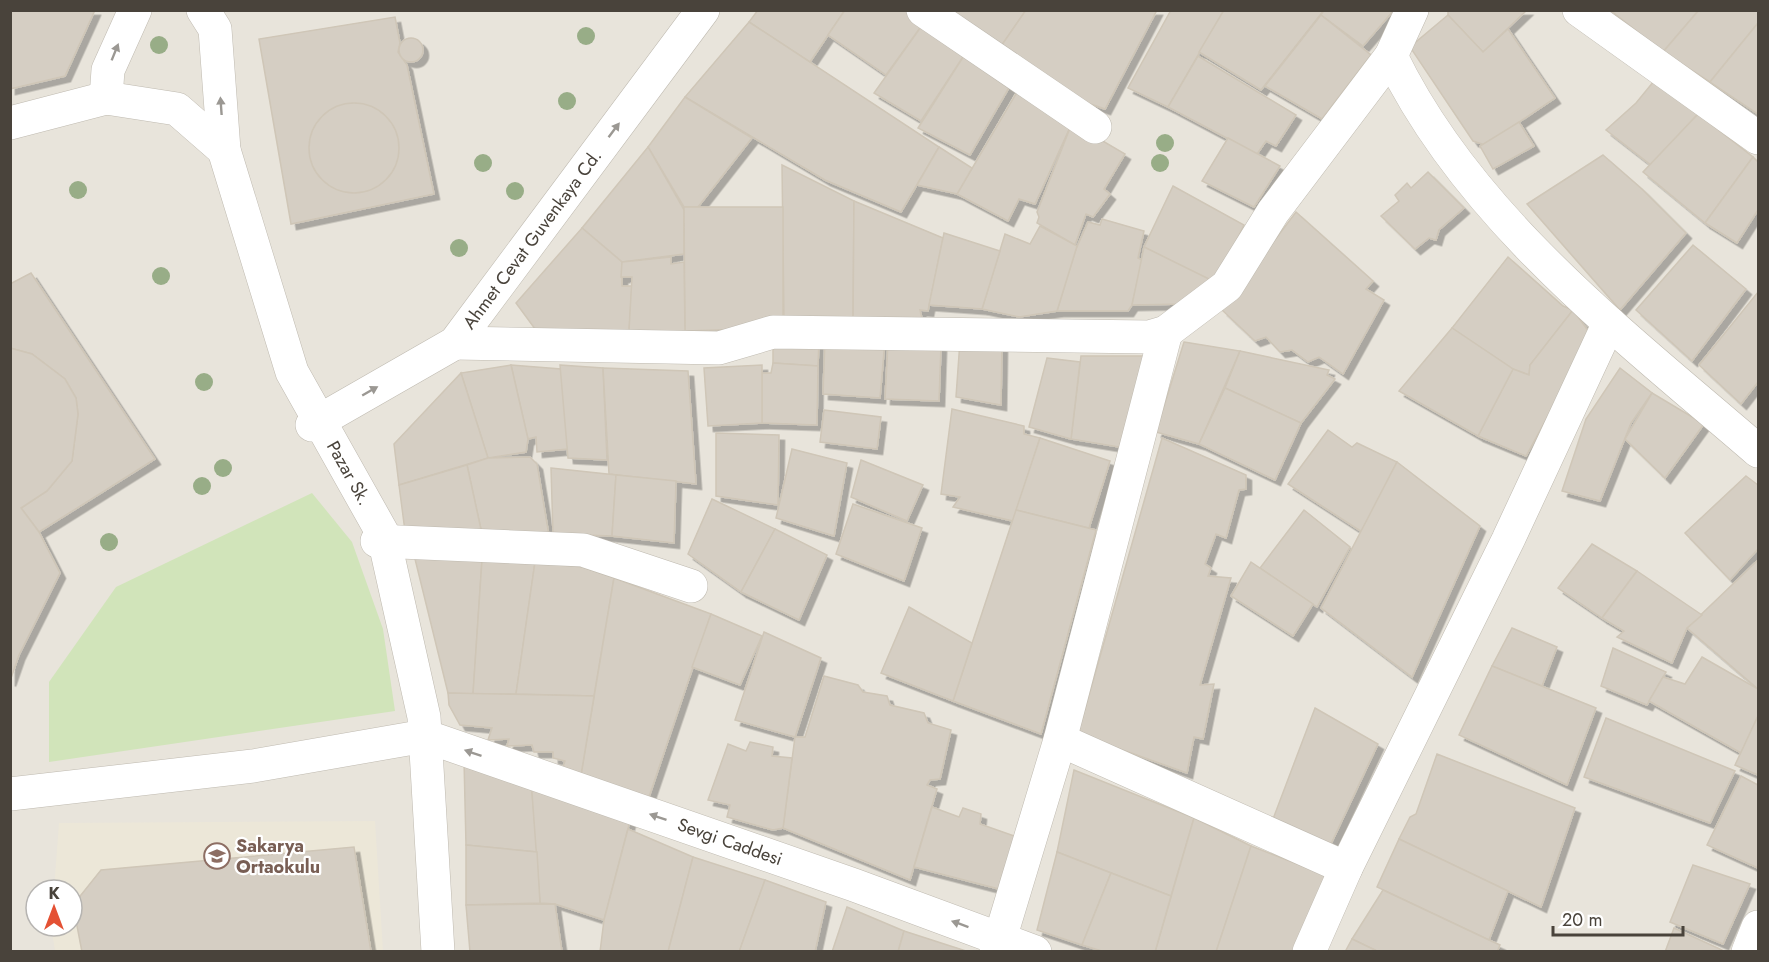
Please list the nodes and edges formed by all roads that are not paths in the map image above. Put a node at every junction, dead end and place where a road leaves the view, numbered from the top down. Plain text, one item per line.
1 (135, 10) edge
2 (203, 10) edge
3 (703, 10) edge
4 (923, 10) edge
5 (1412, 10) edge
6 (1579, 10) edge
7 (1391, 56) junction
8 (106, 98) junction
9 (10, 123) edge
10 (1095, 127) dead end
11 (1758, 138) edge
12 (219, 146) junction
13 (1609, 323) junction
14 (1166, 332) junction
15 (455, 343) junction
16 (315, 422) junction
17 (1758, 451) edge
18 (381, 542) junction
19 (691, 586) dead end
20 (422, 736) junction
21 (1060, 740) junction
22 (10, 794) edge
23 (1346, 868) junction
24 (1758, 927) edge
25 (998, 945) edge
26 (429, 951) edge
27 (438, 951) edge
28 (1035, 951) edge
29 (1309, 951) edge
30 (1748, 951) edge

8 -> 1 street
12 -> 2 street, Pazar Sk.
15 -> 3 street, Ahmet Cevat Guvenkaya Cd.
4 - 10 street
5 - 7 street
6 - 11 street
7 - 13 street
7 - 14 street
8 - 9 street
8 - 12 street
12 - 16 street, Pazar Sk.
13 - 17 street
13 - 23 street
14 - 15 street
14 - 21 street
16 -> 15 street, Ahmet Cevat Guvenkaya Cd.
16 - 18 street, Pazar Sk.
18 - 19 street
18 - 20 street, Pazar Sk.
20 - 22 street
25 -> 20 street, Sevgi Caddesi
20 - 26 street
20 - 27 street, Pazar Sk.
21 - 23 street
21 - 25 street
23 - 29 street
24 - 30 street
25 - 28 street, Sevgi Caddesi

